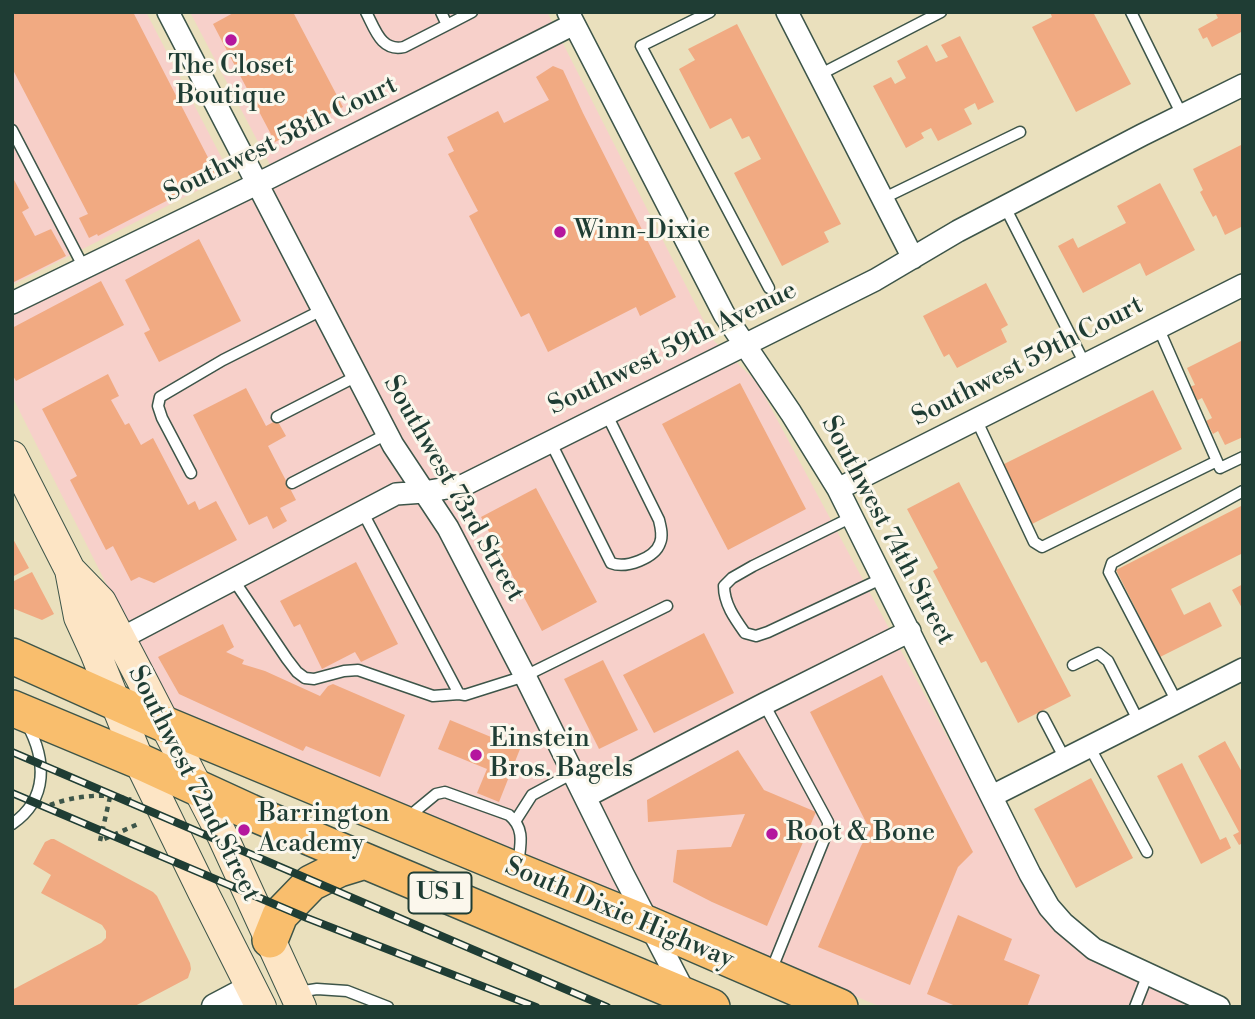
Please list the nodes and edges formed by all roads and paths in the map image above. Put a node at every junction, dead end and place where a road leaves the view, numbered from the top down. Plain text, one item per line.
1 (168, 12) edge
2 (366, 12) edge
3 (441, 12) edge
4 (472, 12) edge
5 (710, 12) edge
6 (787, 12) edge
7 (941, 12) edge
8 (1131, 12) edge
9 (571, 18) edge
10 (447, 25) junction
11 (819, 75) junction
12 (1243, 85) edge
13 (1182, 115) junction
14 (12, 130) edge
15 (1020, 132) dead end
16 (257, 184) junction
17 (882, 199) junction
18 (1005, 207) junction
19 (913, 258) junction
20 (84, 268) junction
21 (1243, 285) edge
22 (769, 288) dead end
23 (12, 303) edge
24 (322, 310) junction
25 (1158, 327) junction
26 (744, 346) junction
27 (1085, 364) junction
28 (357, 376) junction
29 (606, 413) junction
30 (277, 416) dead end
31 (976, 419) junction
32 (387, 434) junction
33 (550, 442) junction
34 (12, 456) edge
35 (1243, 457) edge
36 (1217, 461) junction
37 (191, 474) dead end
38 (292, 483) dead end
39 (838, 489) junction
40 (1243, 491) edge
41 (424, 492) junction
42 (362, 512) junction
43 (852, 517) junction
44 (70, 570) junction
45 (883, 578) junction
46 (233, 579) junction
47 (667, 606) dead end
48 (910, 631) junction
49 (120, 639) junction
50 (12, 656) edge
51 (1073, 665) dead end
52 (1243, 669) edge
53 (525, 676) junction
54 (459, 694) junction
55 (114, 700) junction
56 (1177, 702) junction
57 (764, 704) junction
58 (17, 710) edge
59 (1043, 717) dead end
60 (1139, 722) junction
61 (164, 724) junction
62 (1089, 746) junction
63 (1065, 759) junction
64 (139, 761) junction
65 (573, 773) junction
66 (196, 788) junction
67 (992, 796) junction
68 (110, 797) junction
69 (585, 797) junction
70 (129, 800) dead end
71 (48, 806) dead end
72 (516, 820) junction
73 (402, 823) junction
74 (12, 824) edge
75 (138, 824) dead end
76 (1147, 852) dead end
77 (365, 861) junction
78 (518, 871) junction
79 (648, 923) junction
80 (270, 940) junction
81 (1148, 974) junction
82 (769, 977) junction
83 (256, 998) edge
84 (699, 1001) edge
85 (1194, 1001) edge
86 (296, 1002) edge
87 (215, 1007) edge
88 (388, 1007) edge
89 (840, 1007) edge
90 (1135, 1007) edge
91 (1219, 1007) edge

1 - 16 street, Southwest 73rd Street
2 - 10 lane
3 - 10 lane
4 - 10 lane
5 - 22 lane
6 - 11 street
7 - 11 lane
8 - 13 lane
9 - 16 street, Southwest 58th Court
9 - 26 street, Southwest 74th Street
11 - 17 street
12 - 13 street, Southwest 59th Avenue
13 - 18 street, Southwest 59th Avenue
14 - 20 lane
15 - 17 lane
16 - 20 street, Southwest 58th Court
16 - 24 street, Southwest 73rd Street
17 - 19 street
18 - 19 street, Southwest 59th Avenue
18 - 27 lane
19 - 26 street, Southwest 59th Avenue
20 - 23 street, Southwest 58th Court
21 - 25 street, Southwest 59th Court
24 - 28 street, Southwest 73rd Street
24 - 37 lane
25 - 27 street, Southwest 59th Court
25 - 36 lane
26 - 29 street, Southwest 59th Avenue
26 - 39 street, Southwest 74th Street
27 - 31 street, Southwest 59th Court
28 - 30 lane
28 - 32 street, Southwest 73rd Street
29 - 33 street, Southwest 59th Avenue
29 - 33 lane
31 - 36 lane
31 - 39 street, Southwest 59th Court
32 - 38 lane
32 - 41 street, Southwest 73rd Street
33 - 41 street, Southwest 59th Avenue
34 - 44 main road, Southwest 72nd Street
35 - 36 lane
39 - 43 street, Southwest 74th Street
40 - 56 lane
41 - 42 street, Southwest 59th Avenue
41 - 53 street, Southwest 73rd Street
42 - 46 street, Southwest 59th Avenue
42 - 54 lane
43 - 45 street, Southwest 74th Street
43 - 45 lane
44 - 49 main road, Southwest 72nd Street
44 - 55 main road, Southwest 72nd Street
45 - 48 street, Southwest 74th Street
46 - 49 street, Southwest 59th Avenue
46 - 54 lane
47 - 53 lane
48 - 57 street
48 - 67 street, Southwest 74th Street
49 - 61 main road, Southwest 72nd Street
50 - 55 highway, South Dixie Highway / US 1
51 - 60 lane
52 - 56 street
53 - 54 lane
53 - 65 street, Southwest 73rd Street
55 - 61 highway, South Dixie Highway / US 1
55 - 64 main road, Southwest 72nd Street
56 - 60 street
57 - 69 street
57 - 82 lane
58 - 64 highway, South Dixie Highway / US 1
58 - 74 lane
59 - 63 lane
60 - 62 street
61 - 66 main road, Southwest 72nd Street
61 - 73 highway, South Dixie Highway / US 1
62 - 63 street
62 - 76 lane
63 - 67 street
64 - 66 highway, South Dixie Highway / US 1
64 - 83 main road, Southwest 72nd Street
65 - 69 street, Southwest 73rd Street
65 - 72 lane
66 - 77 highway, South Dixie Highway / US 1
66 - 80 main road, Southwest 72nd Street
67 - 81 street, Southwest 74th Street
68 - 70 path
68 - 71 path
68 - 75 path
69 - 79 street, Southwest 73rd Street
72 - 73 lane
72 - 78 lane
73 - 78 highway, South Dixie Highway / US 1
77 - 80 highway
77 - 84 highway, South Dixie Highway / US 1
78 - 79 highway, South Dixie Highway / US 1
79 - 82 highway, South Dixie Highway / US 1
79 - 84 street, Southwest 73rd Street
80 - 86 main road, Southwest 72nd Street
81 - 85 street, Southwest 74th Street
81 - 90 lane
82 - 89 highway, South Dixie Highway / US 1
83 - 86 main road
83 - 87 street
85 - 91 street, Southwest 74th Street
86 - 88 lane

